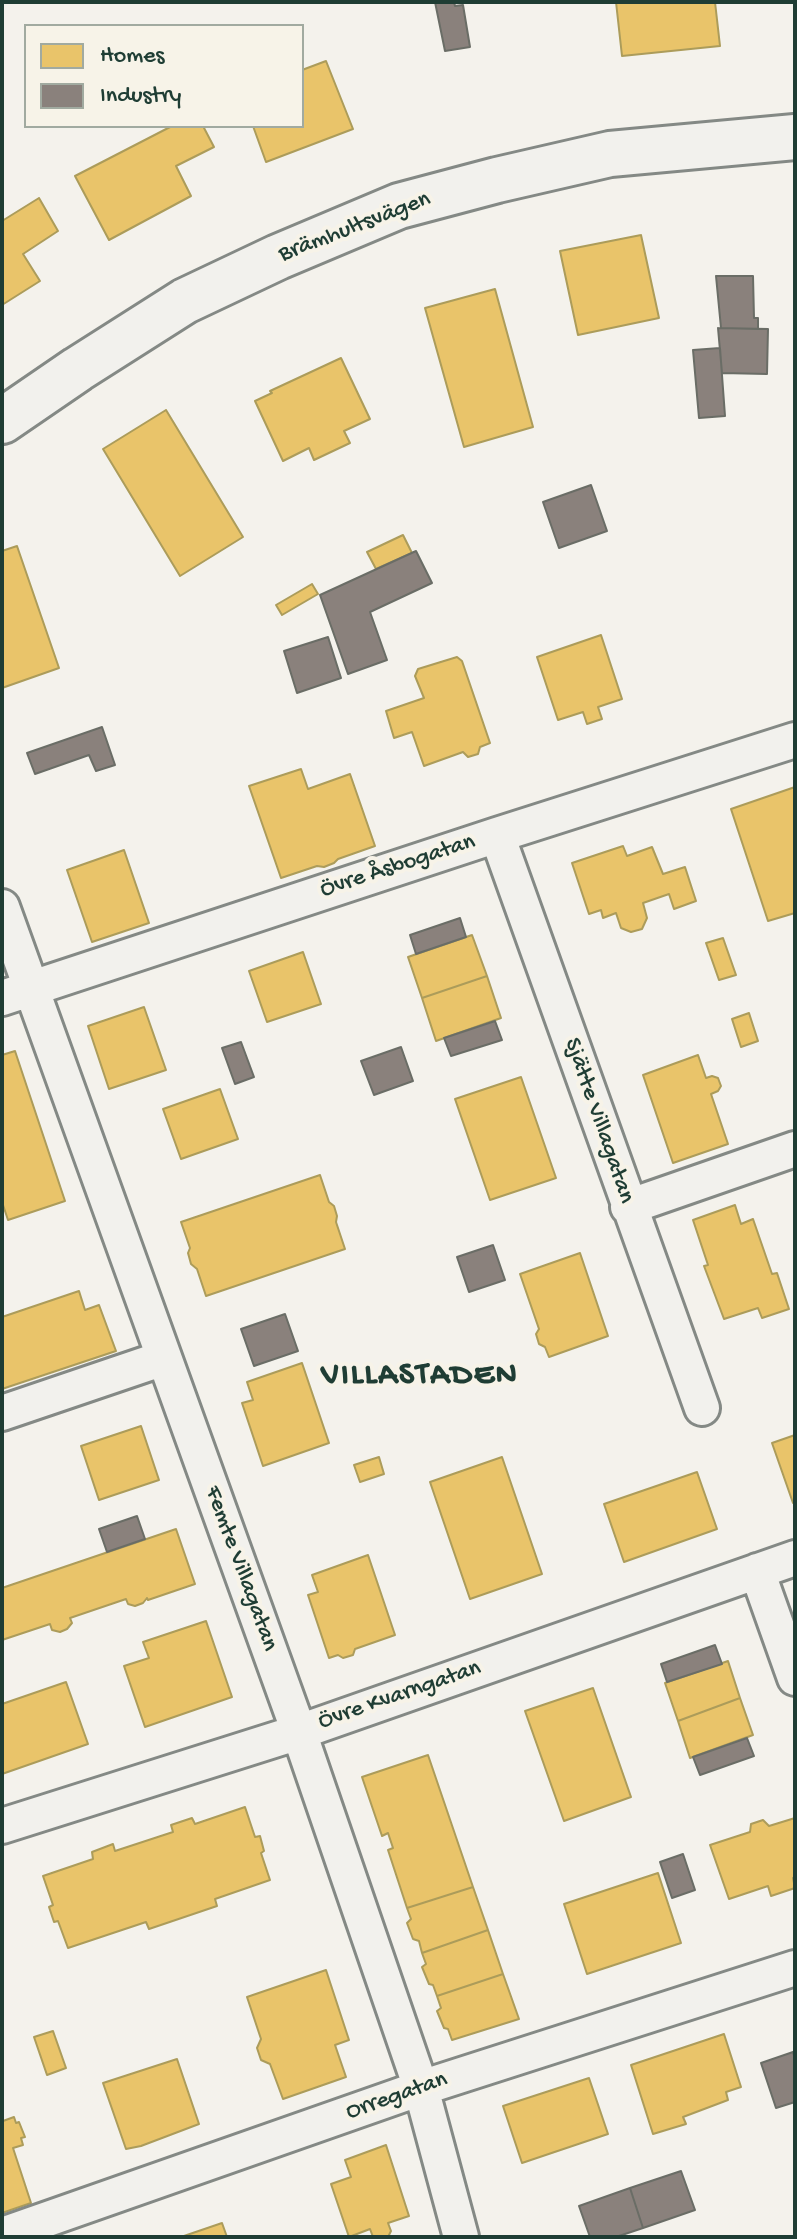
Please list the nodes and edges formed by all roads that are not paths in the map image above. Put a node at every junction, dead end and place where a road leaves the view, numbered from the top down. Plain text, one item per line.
1 (795, 137) edge
2 (2, 421) edge
3 (795, 740) edge
4 (497, 835) junction
5 (2, 907) edge
6 (16, 993) edge
7 (795, 1149) edge
8 (628, 1207) junction
9 (164, 1358) junction
10 (702, 1408) dead end
11 (2, 1413) edge
12 (795, 1558) edge
13 (757, 1571) junction
14 (795, 1678) edge
15 (299, 1732) junction
16 (2, 1826) edge
17 (795, 1968) edge
18 (421, 2088) junction
19 (2, 2235) edge
20 (461, 2237) edge

1 - 2 street, Brämhultsvägen
3 - 4 street, Övre Åsbogatan
4 - 6 street, Övre Åsbogatan
4 - 8 street, Sjätte Villagatan
5 - 6 street, Femte Villagatan
6 - 9 street, Femte Villagatan
7 - 8 street
8 - 10 street, Sjätte Villagatan
9 - 11 street
9 - 15 street, Femte Villagatan
12 - 13 street, Övre Kvarngatan
13 - 14 street
13 - 15 street, Övre Kvarngatan
15 - 16 street, Övre Kvarngatan
15 - 18 street, Femte Villagatan
17 - 18 street, Orregatan
18 - 19 street, Orregatan
18 - 20 street, Femte Villagatan

